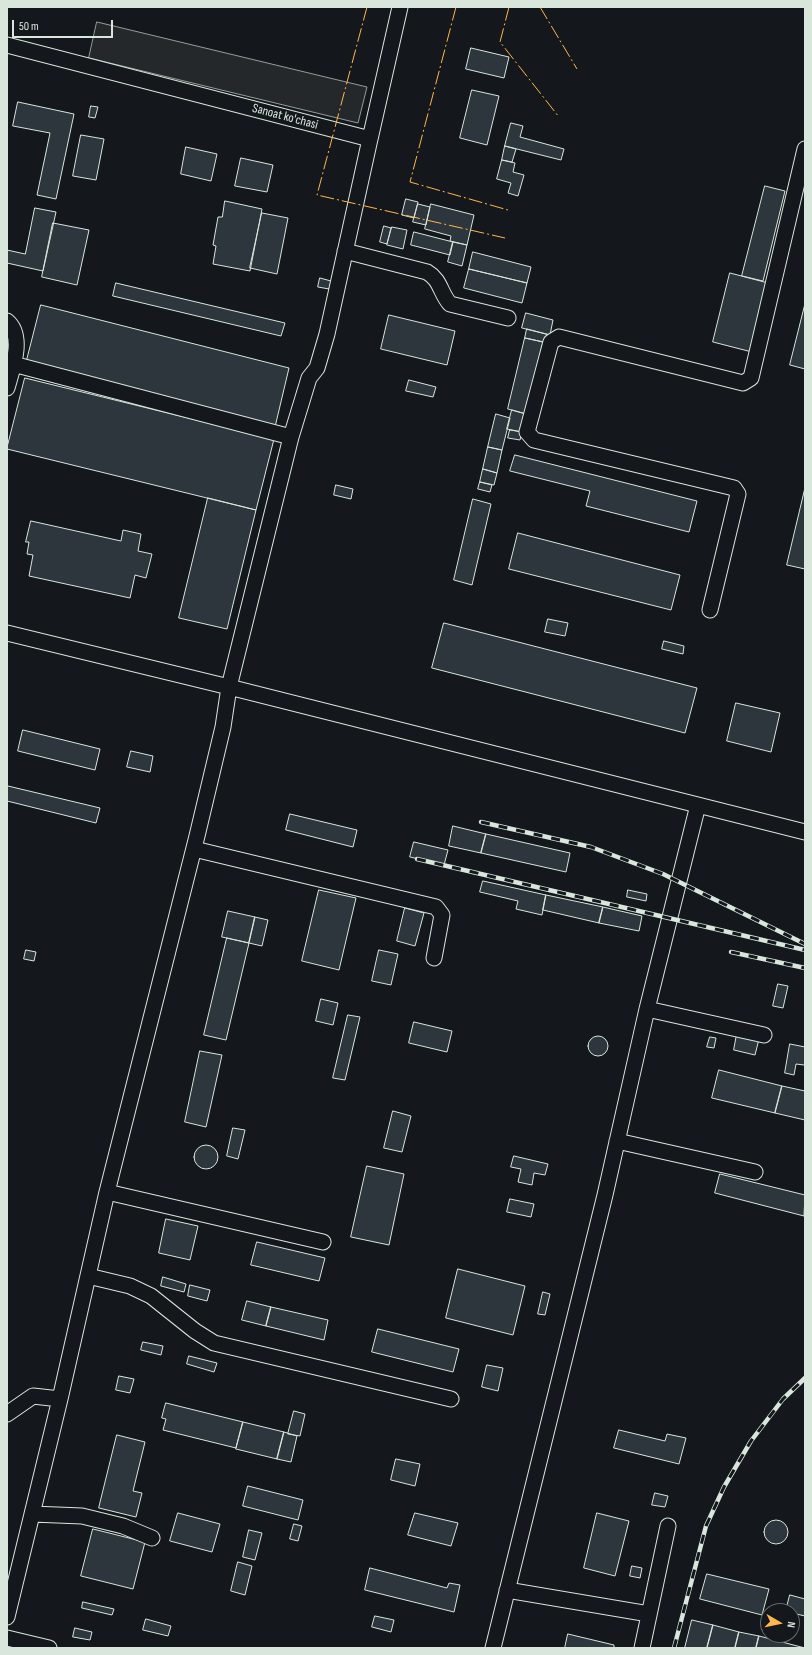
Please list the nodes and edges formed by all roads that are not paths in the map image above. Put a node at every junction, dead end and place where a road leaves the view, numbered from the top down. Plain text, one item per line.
1 (400, 7) edge
2 (7, 45) edge
3 (370, 139) junction
4 (805, 149) edge
5 (345, 251) junction
6 (508, 318) dead end
7 (7, 321) edge
8 (13, 364) junction
9 (7, 388) edge
10 (291, 437) junction
11 (710, 610) dead end
12 (7, 633) edge
13 (229, 687) junction
14 (698, 805) junction
15 (805, 832) edge
16 (194, 849) junction
17 (434, 958) dead end
18 (648, 1009) junction
19 (764, 1035) dead end
20 (617, 1141) junction
21 (755, 1172) dead end
22 (107, 1192) junction
23 (323, 1242) dead end
24 (88, 1276) junction
25 (60, 1399) junction
26 (451, 1399) dead end
27 (7, 1414) edge
28 (32, 1514) junction
29 (668, 1526) dead end
30 (152, 1538) dead end
31 (507, 1590) junction
32 (649, 1614) junction
33 (7, 1617) edge
34 (7, 1638) edge
35 (49, 1648) edge
36 (493, 1648) edge
37 (642, 1648) edge

1 - 3 street
2 - 3 street, Sanoat ko'chasi
3 - 5 street
4 - 11 street
5 - 6 street
5 - 10 street
7 - 8 street
8 - 9 street
8 - 10 street
10 - 13 street
12 - 13 street
13 - 14 street
13 - 16 street
14 - 15 street
14 - 18 street
16 - 17 street
16 - 22 street
18 - 19 street
18 - 20 street
20 - 21 street
20 - 31 street
22 - 23 street
22 - 24 street
24 - 25 street
24 - 26 street
25 - 27 street
25 - 28 street
28 - 30 street
28 - 33 street
29 - 32 street
31 - 32 street
31 - 36 street
32 - 37 street
34 - 35 street

